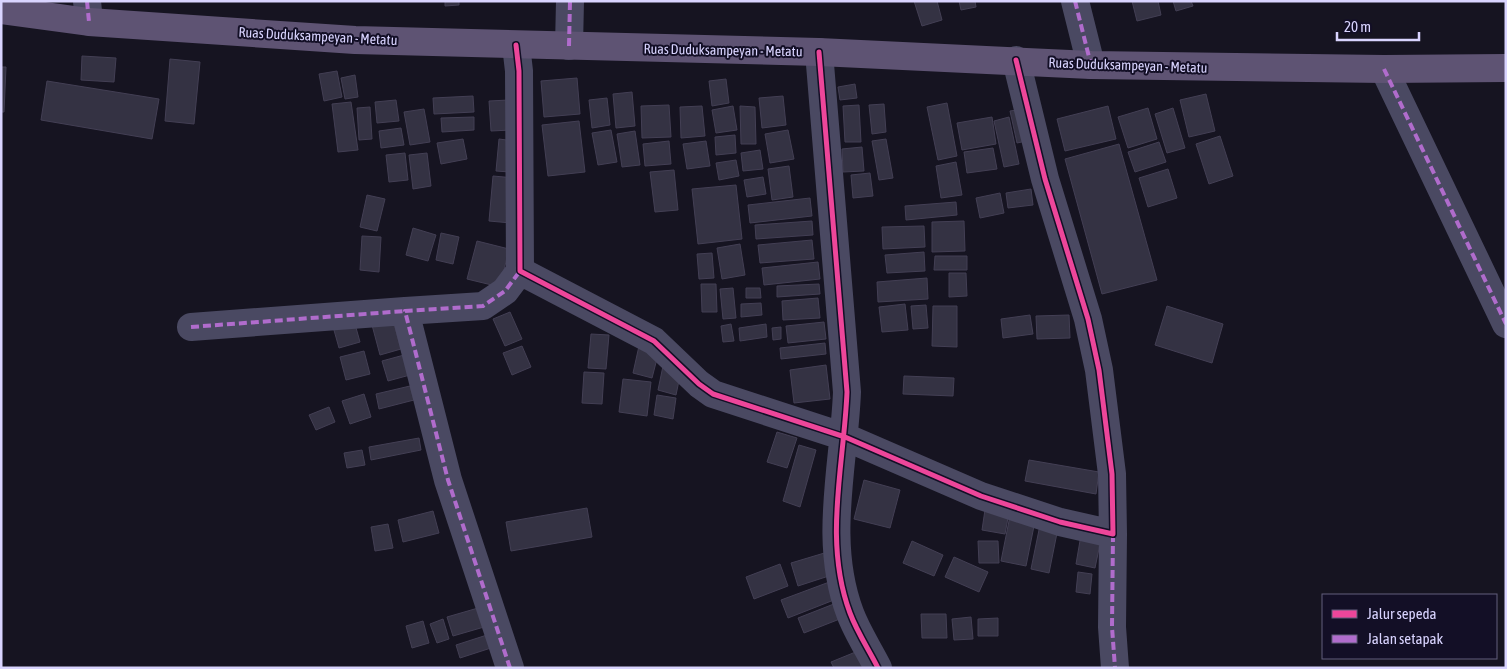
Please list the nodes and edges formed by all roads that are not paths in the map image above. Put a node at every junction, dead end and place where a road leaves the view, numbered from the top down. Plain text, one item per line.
1 (570, 1) edge
2 (1075, 1) edge
3 (1, 10) edge
4 (88, 11) edge
5 (516, 46) junction
6 (569, 46) junction
7 (819, 52) junction
8 (1016, 60) junction
9 (1091, 65) junction
10 (1506, 68) edge
11 (1384, 69) junction
12 (520, 272) junction
13 (405, 312) junction
14 (1506, 324) edge
15 (191, 327) dead end
16 (845, 437) junction
17 (1113, 534) junction
18 (510, 668) edge
19 (878, 668) edge
20 (1115, 668) edge

1 - 6 street
2 - 9 street
3 - 4 main road, Ruas Duduksampeyan - Metatu
4 - 5 main road, Ruas Duduksampeyan - Metatu
5 - 6 main road, Ruas Duduksampeyan - Metatu
5 - 12 street
6 - 7 main road, Ruas Duduksampeyan - Metatu
7 - 8 main road, Ruas Duduksampeyan - Metatu
7 - 16 street
8 - 9 main road, Ruas Duduksampeyan - Metatu
8 - 17 street
9 - 11 main road, Ruas Duduksampeyan - Metatu
10 - 11 main road, Ruas Duduksampeyan - Metatu
11 - 14 street
12 - 13 street
12 - 16 street
13 - 15 street
13 - 18 street
16 - 17 street
16 - 19 street
17 - 20 street

